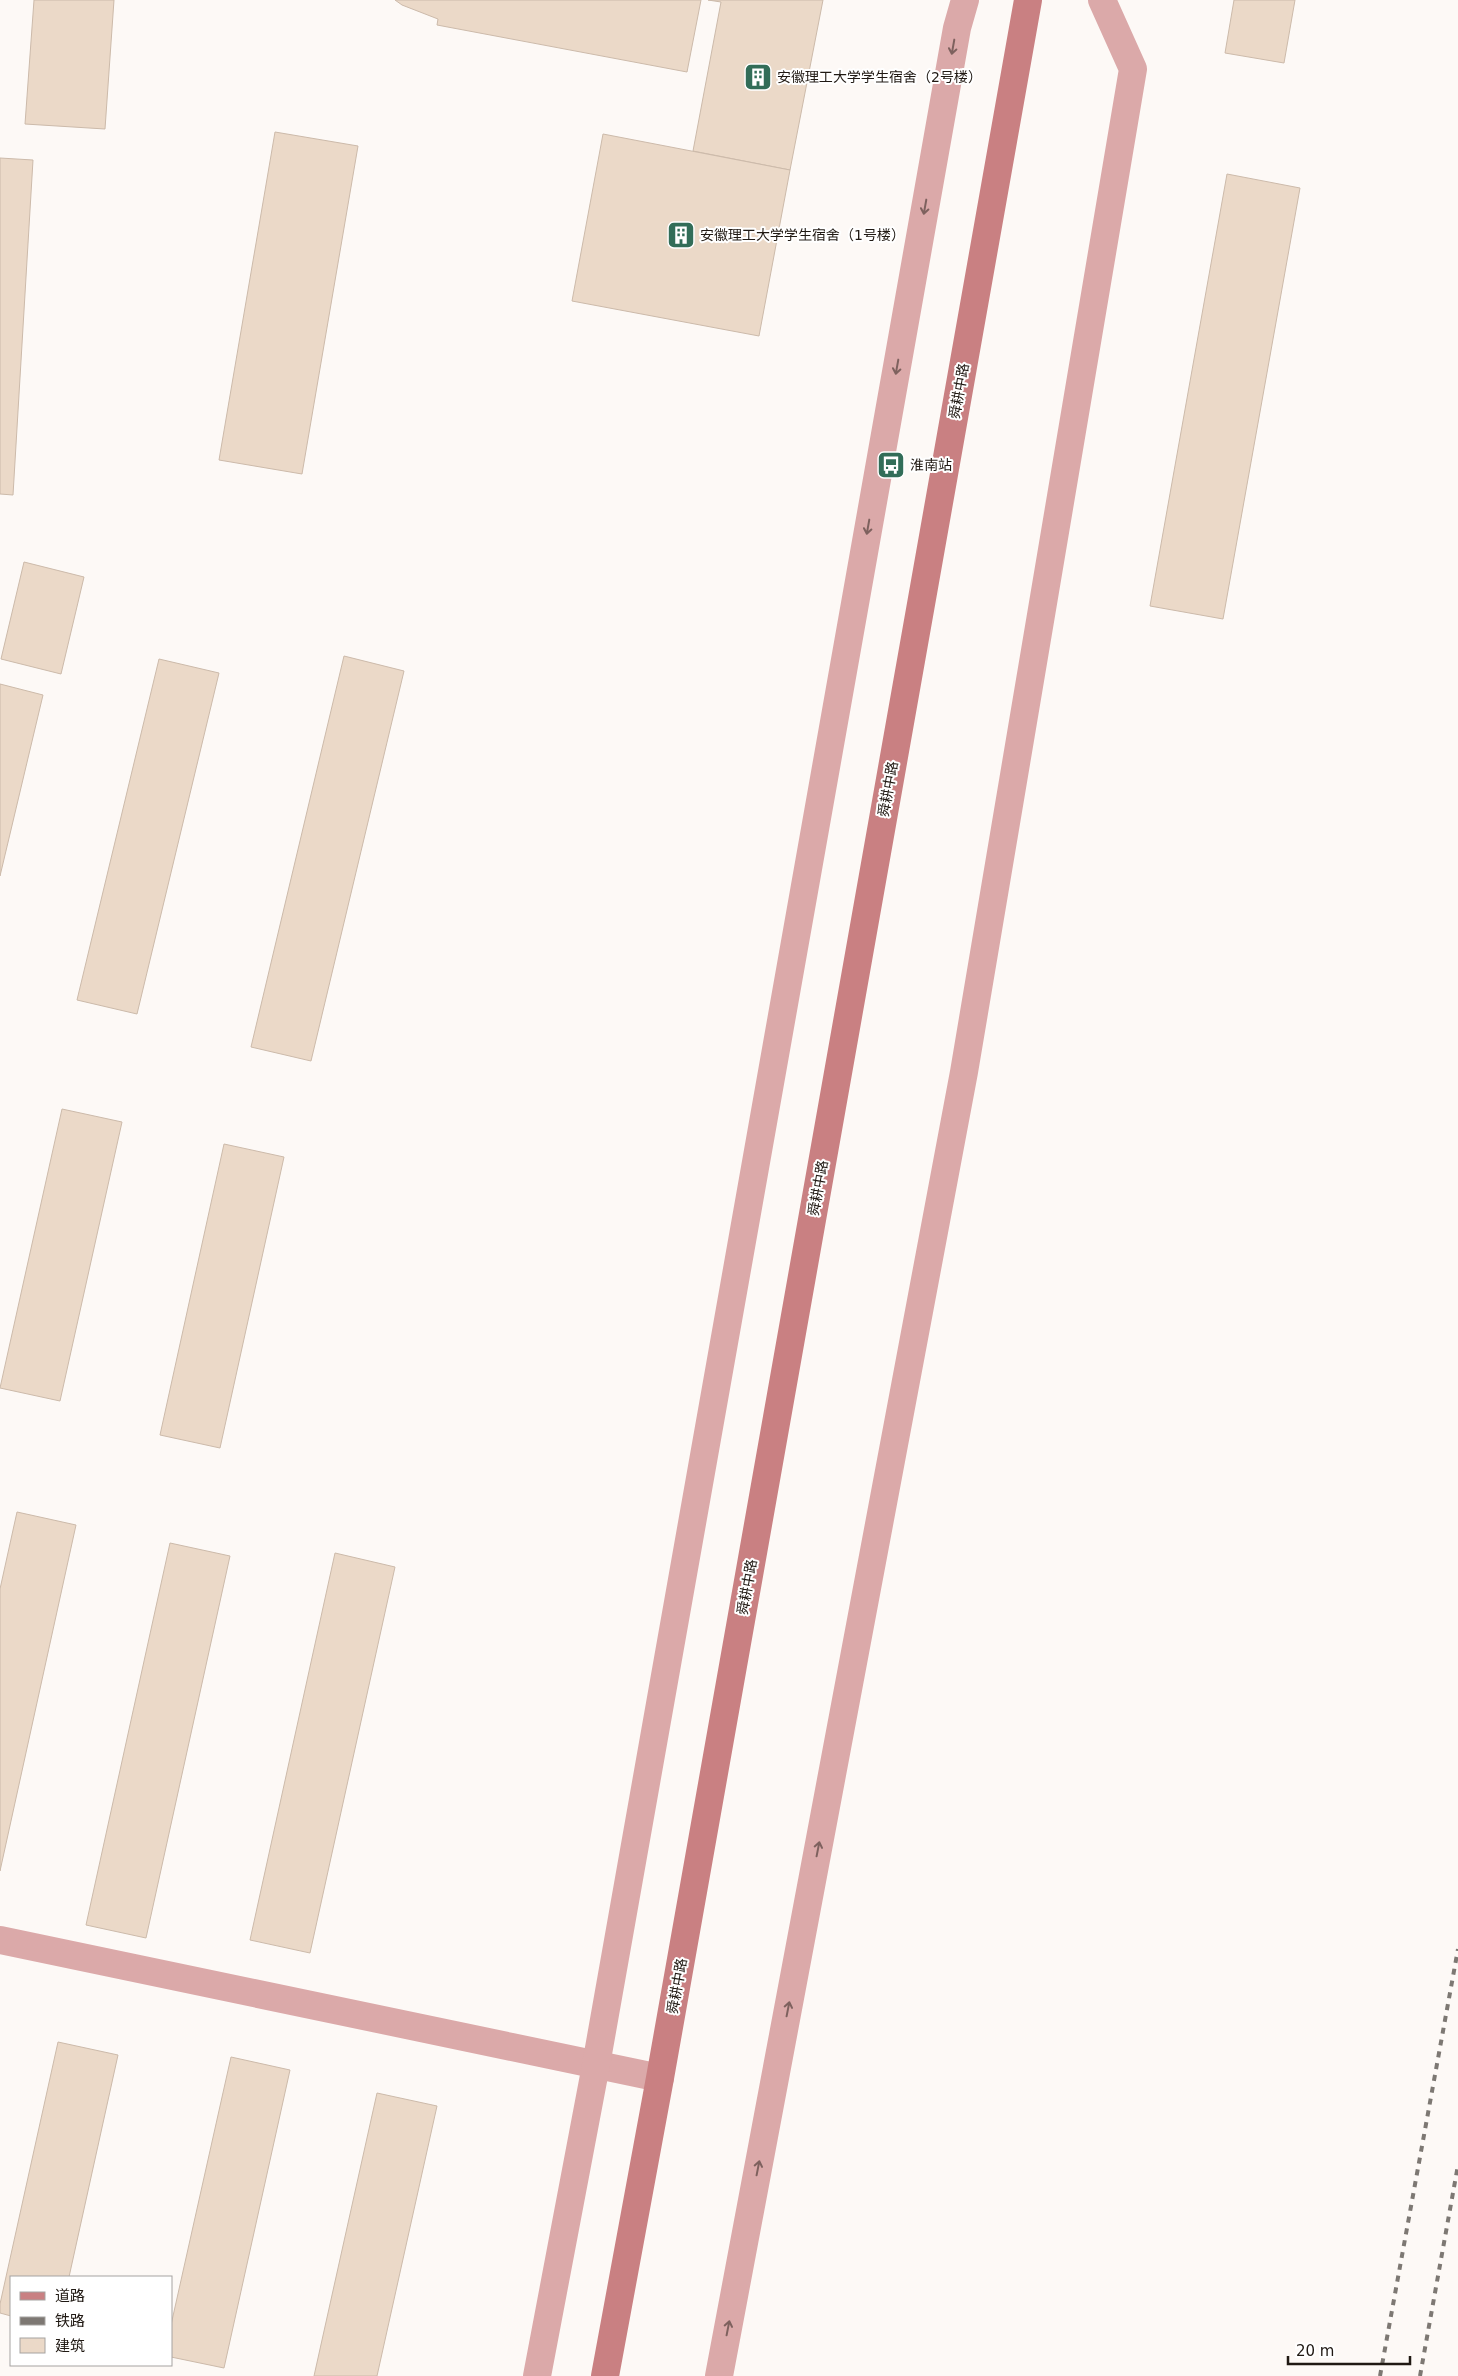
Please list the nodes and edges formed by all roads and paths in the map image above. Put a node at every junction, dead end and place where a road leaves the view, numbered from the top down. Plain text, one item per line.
1 (965, 0) edge
2 (1028, 0) edge
3 (1102, 0) edge
4 (0, 1940) edge
5 (596, 2065) junction
6 (660, 2078) junction
7 (537, 2376) edge
8 (605, 2376) edge
9 (719, 2376) edge

1 -> 5 street
2 - 6 main road, 舜耕中路
9 -> 3 street
4 - 5 street
5 - 6 street
5 - 7 street
6 - 8 main road, 舜耕中路

